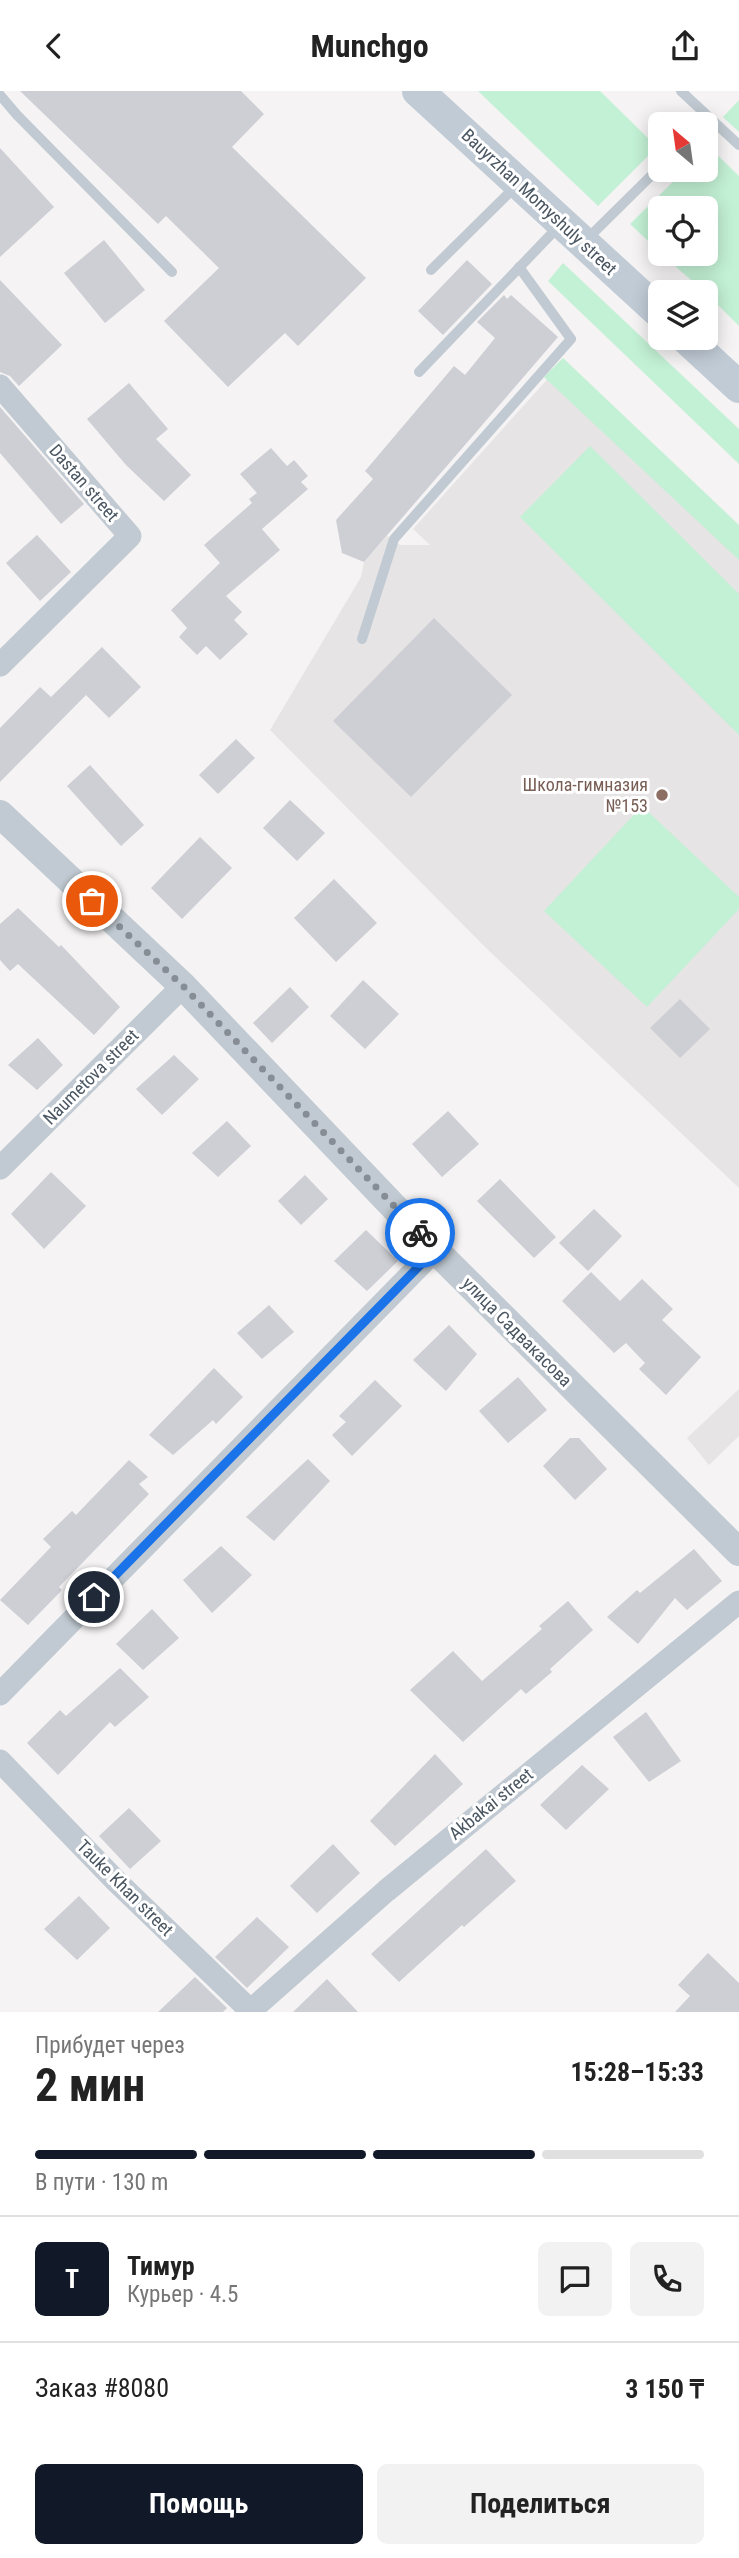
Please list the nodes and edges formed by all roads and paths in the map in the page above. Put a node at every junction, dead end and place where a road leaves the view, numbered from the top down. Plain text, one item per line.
1 (418, 91) edge
2 (681, 91) edge
3 (0, 95) edge
4 (698, 112) edge
5 (718, 130) edge
6 (739, 145) edge
7 (648, 176) edge
8 (519, 183) junction
9 (572, 233) junction
10 (519, 267) junction
11 (431, 270) dead end
12 (173, 272) dead end
13 (648, 302) edge
14 (699, 350) edge
15 (419, 372) dead end
16 (0, 386) edge
17 (739, 387) edge
18 (362, 639) dead end
19 (0, 665) edge
20 (0, 814) edge
21 (183, 986) junction
22 (0, 1168) edge
23 (435, 1250) junction
24 (739, 1552) edge
25 (739, 1602) edge
26 (0, 1694) edge
27 (0, 1761) edge
28 (250, 2011) edge

1 - 8 main road, Bauyrzhan Momyshuly street
2 - 4 lane
3 - 12 lane
5 - 6 lane
7 - 9 lane
8 - 9 main road, Bauyrzhan Momyshuly street
8 - 11 lane
9 - 10 lane
9 - 13 main road, Bauyrzhan Momyshuly street
10 - 15 lane
10 - 18 lane
14 - 17 main road
16 - 19 street, Dastan street
20 - 21 street, улица Садвакасова
21 - 22 street, Naumetova street
21 - 23 street, улица Садвакасова
23 - 24 street, улица Садвакасова
23 - 26 street
25 - 28 street, Akbakai street
27 - 28 street, Tauke Khan street

